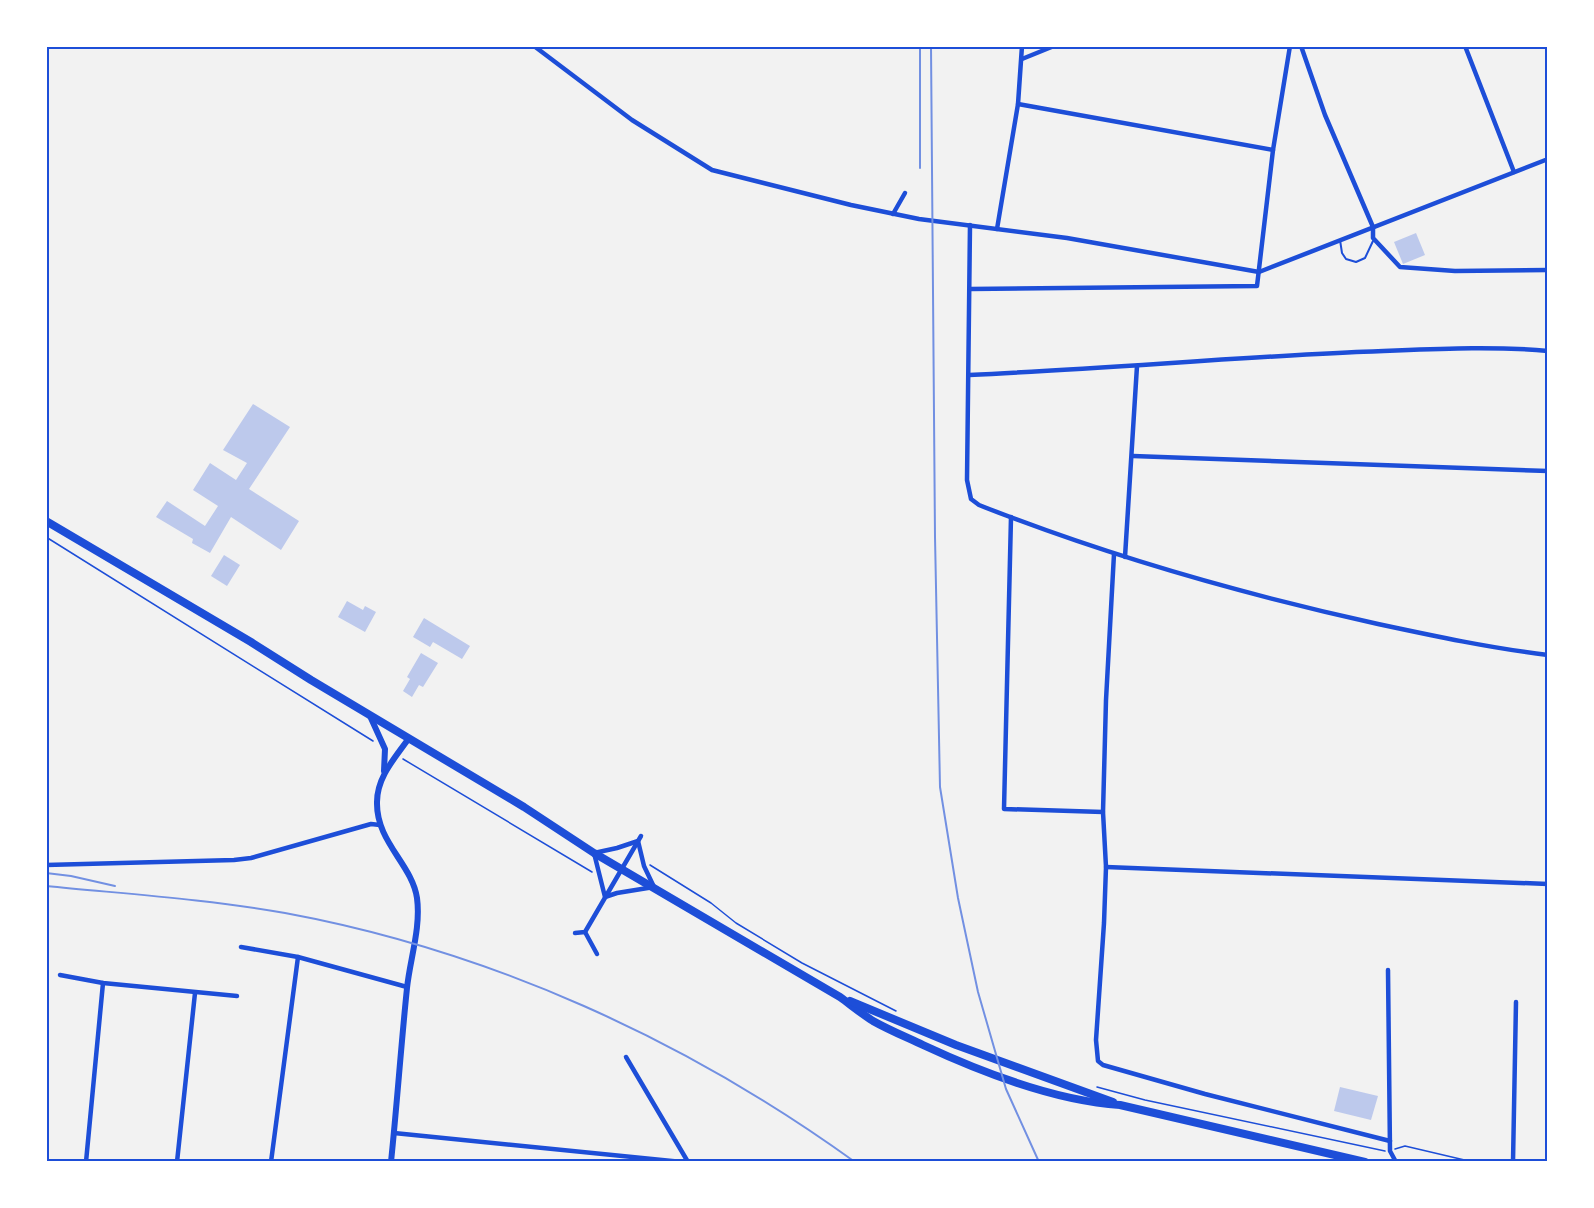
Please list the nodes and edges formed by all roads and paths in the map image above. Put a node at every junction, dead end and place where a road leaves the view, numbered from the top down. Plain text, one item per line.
1 (534, 46) edge
2 (1022, 46) edge
3 (1054, 46) edge
4 (1290, 46) edge
5 (1301, 46) edge
6 (1465, 46) edge
7 (1022, 59) junction
8 (1018, 104) junction
9 (1273, 150) junction
10 (1548, 159) edge
11 (1514, 172) junction
12 (905, 193) dead end
13 (893, 213) junction
14 (970, 225) junction
15 (1373, 227) junction
16 (997, 229) junction
17 (1373, 238) junction
18 (1340, 240) junction
19 (1548, 270) edge
20 (1259, 272) junction
21 (970, 289) junction
22 (1548, 351) edge
23 (1137, 366) junction
24 (969, 375) junction
25 (1133, 456) junction
26 (1548, 471) edge
27 (1011, 517) junction
28 (46, 521) edge
29 (46, 537) edge
30 (1114, 554) junction
31 (1125, 557) junction
32 (1548, 656) edge
33 (370, 716) junction
34 (409, 738) junction
35 (385, 748) junction
36 (383, 775) junction
37 (1103, 812) junction
38 (380, 825) junction
39 (639, 838) junction
40 (594, 853) junction
41 (46, 865) edge
42 (1106, 867) junction
43 (621, 868) junction
44 (1548, 884) edge
45 (654, 887) junction
46 (605, 897) junction
47 (585, 932) junction
48 (574, 933) dead end
49 (241, 947) dead end
50 (597, 954) dead end
51 (298, 957) junction
52 (1388, 970) dead end
53 (60, 975) dead end
54 (103, 983) junction
55 (407, 987) junction
56 (195, 993) junction
57 (237, 996) dead end
58 (840, 997) junction
59 (1516, 1002) dead end
60 (626, 1057) dead end
61 (1089, 1085) dead end
62 (1120, 1105) junction
63 (394, 1132) junction
64 (1390, 1141) junction
65 (1390, 1151) junction
66 (86, 1161) edge
67 (177, 1161) edge
68 (271, 1161) edge
69 (392, 1161) edge
70 (682, 1161) edge
71 (688, 1161) edge
72 (1365, 1161) edge
73 (1396, 1161) edge
74 (1473, 1161) edge
75 (1513, 1161) edge

1 - 13 street
2 - 7 street
3 - 7 street
4 - 9 street
5 - 15 street
6 - 11 street
7 - 8 street
8 - 9 street
8 - 16 street
9 - 20 street
10 - 11 street
11 - 15 street
12 - 13 street
13 - 14 street
14 - 16 street
14 - 21 street
15 - 17 street
15 - 18 street
16 - 20 street
17 - 18 lane
17 - 19 street
18 - 20 street
20 - 21 street
21 - 24 street
22 - 23 street
23 - 24 street
23 - 25 street
24 - 27 street
25 - 26 street
25 - 31 street
27 - 30 street
27 - 37 street
28 - 33 main road
29 - 35 path
30 - 31 street
30 - 37 street
31 - 32 street
33 - 34 main road
33 - 35 street
34 - 36 street
34 - 40 main road
35 - 36 street
36 - 38 street
37 - 42 street
38 - 41 street
38 - 55 street
39 - 40 street
39 - 43 street
39 - 45 street
40 - 43 main road
40 - 46 street
42 - 44 street
42 - 64 street
43 - 45 main road
43 - 46 street
45 - 46 street
45 - 58 main road
46 - 47 street
47 - 48 street
47 - 50 street
49 - 51 street
51 - 55 street
51 - 68 street
52 - 64 street
53 - 54 street
54 - 56 street
54 - 66 street
55 - 63 street
56 - 57 street
56 - 67 street
58 - 62 main road
58 - 62 main road
59 - 75 street
60 - 71 street
61 - 65 path
62 - 72 main road
63 - 69 street
63 - 70 street
64 - 65 street
65 - 73 street
65 - 74 path

